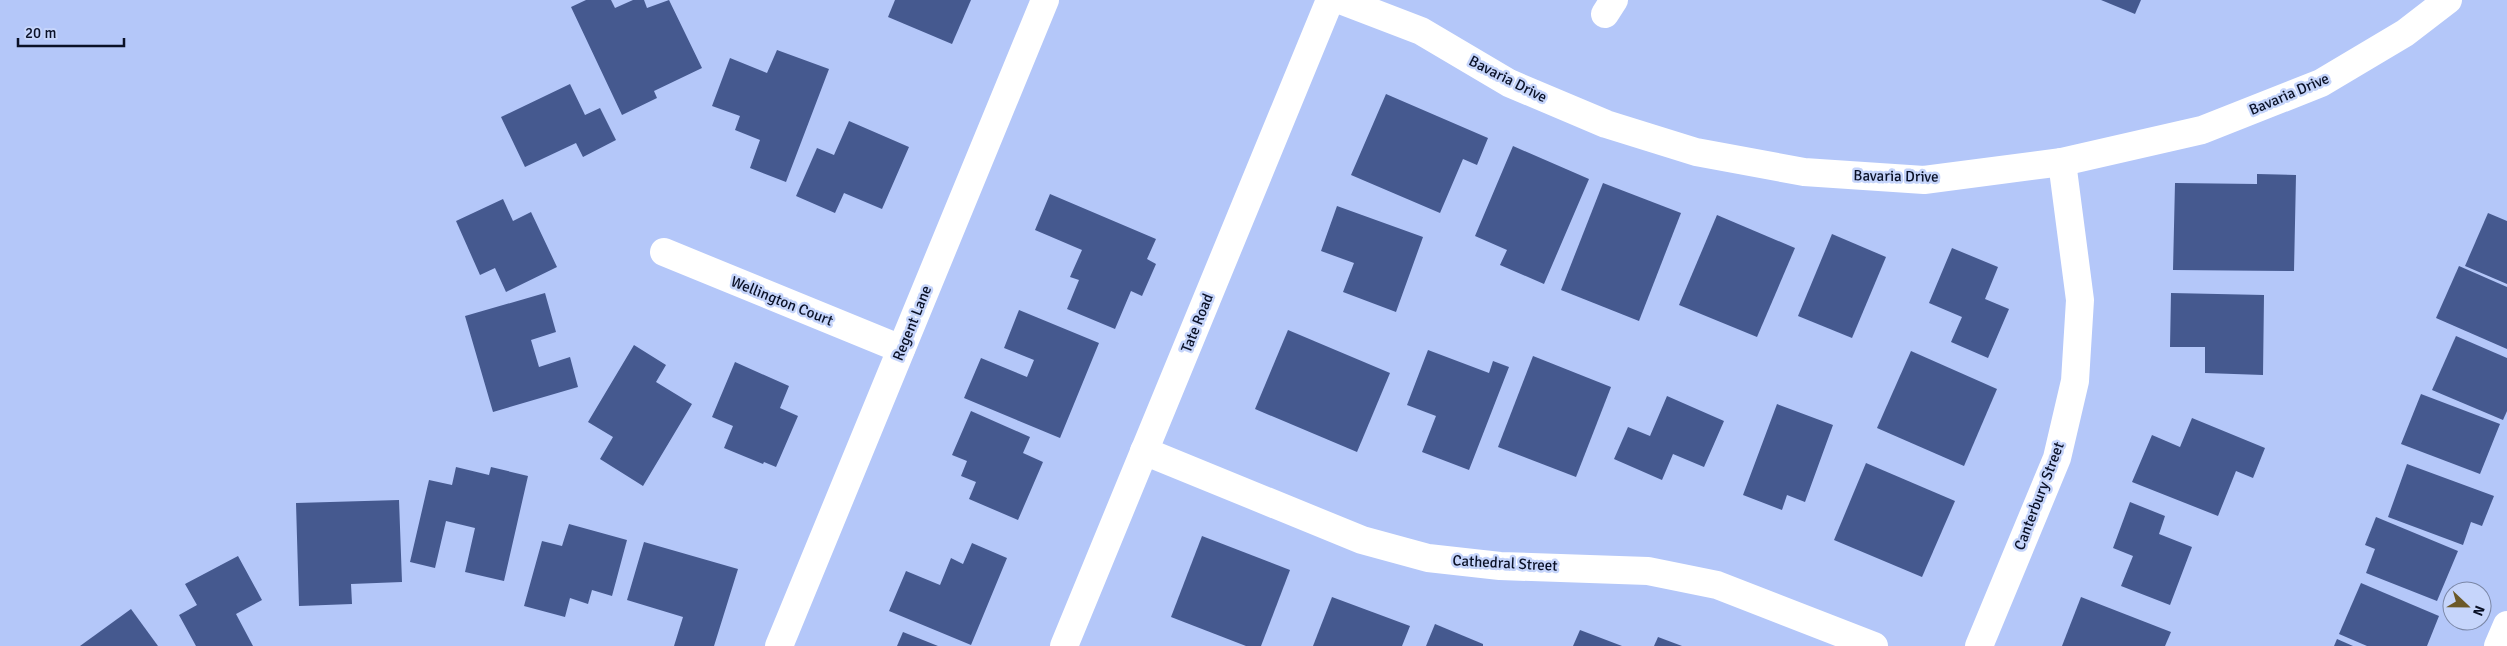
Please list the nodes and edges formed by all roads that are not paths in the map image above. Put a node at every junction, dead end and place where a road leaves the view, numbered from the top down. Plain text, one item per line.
1 (1046, 0) edge
2 (1330, 0) edge
3 (1340, 0) edge
4 (2448, 0) edge
5 (2062, 162) junction
6 (664, 252) dead end
7 (901, 350) junction
8 (1144, 451) junction
9 (779, 646) edge
10 (1064, 646) edge
11 (1874, 646) edge
12 (1979, 646) edge

1 - 7 street, Regent Lane
2 - 8 street, Tate Road
3 - 5 street, Bavaria Drive
4 - 5 street, Bavaria Drive
5 - 12 street, Canterbury Street
6 - 7 street, Wellington Court
7 - 9 street, Regent Lane
8 - 10 street, Tate Road
8 - 11 street, Cathedral Street

